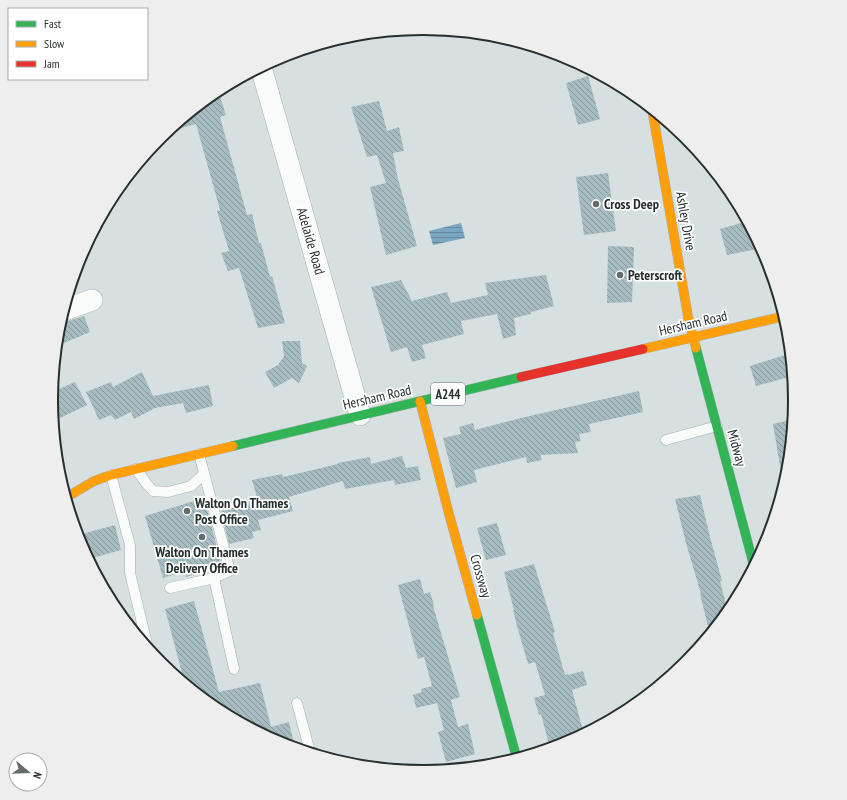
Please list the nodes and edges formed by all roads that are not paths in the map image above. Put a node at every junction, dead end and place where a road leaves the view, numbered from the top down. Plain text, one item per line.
1 (263, 73) edge
2 (653, 116) edge
3 (92, 300) dead end
4 (71, 308) edge
5 (778, 317) edge
6 (693, 337) junction
7 (420, 401) junction
8 (360, 415) junction
9 (717, 426) junction
10 (666, 440) dead end
11 (199, 454) junction
12 (136, 469) junction
13 (204, 474) junction
14 (111, 475) junction
15 (79, 480) dead end
16 (94, 481) junction
17 (71, 494) edge
18 (752, 559) edge
19 (214, 578) junction
20 (170, 588) dead end
21 (145, 636) edge
22 (234, 669) dead end
23 (297, 703) dead end
24 (309, 747) edge
25 (516, 753) edge

1 - 8 street, Adelaide Road
2 - 6 street, Ashley Drive
3 - 4 street
5 - 6 street, Hersham Road / A244
6 - 7 street, Hersham Road / A244
6 - 9 street, Midway
7 - 8 street, Hersham Road / A244
7 - 25 street, Crossway
8 - 11 street, Hersham Road / A244
9 - 10 lane
9 - 18 street, Midway
11 - 12 street, Hersham Road / A244
11 - 13 lane
12 - 13 lane
12 - 14 street, Hersham Road / A244
13 - 19 lane
14 - 16 street, Hersham Road / A244
14 - 21 lane
15 - 16 street, Hersham Road / A244
16 - 17 street, Hersham Road / A244
19 - 20 lane
19 - 22 lane
23 - 24 lane

